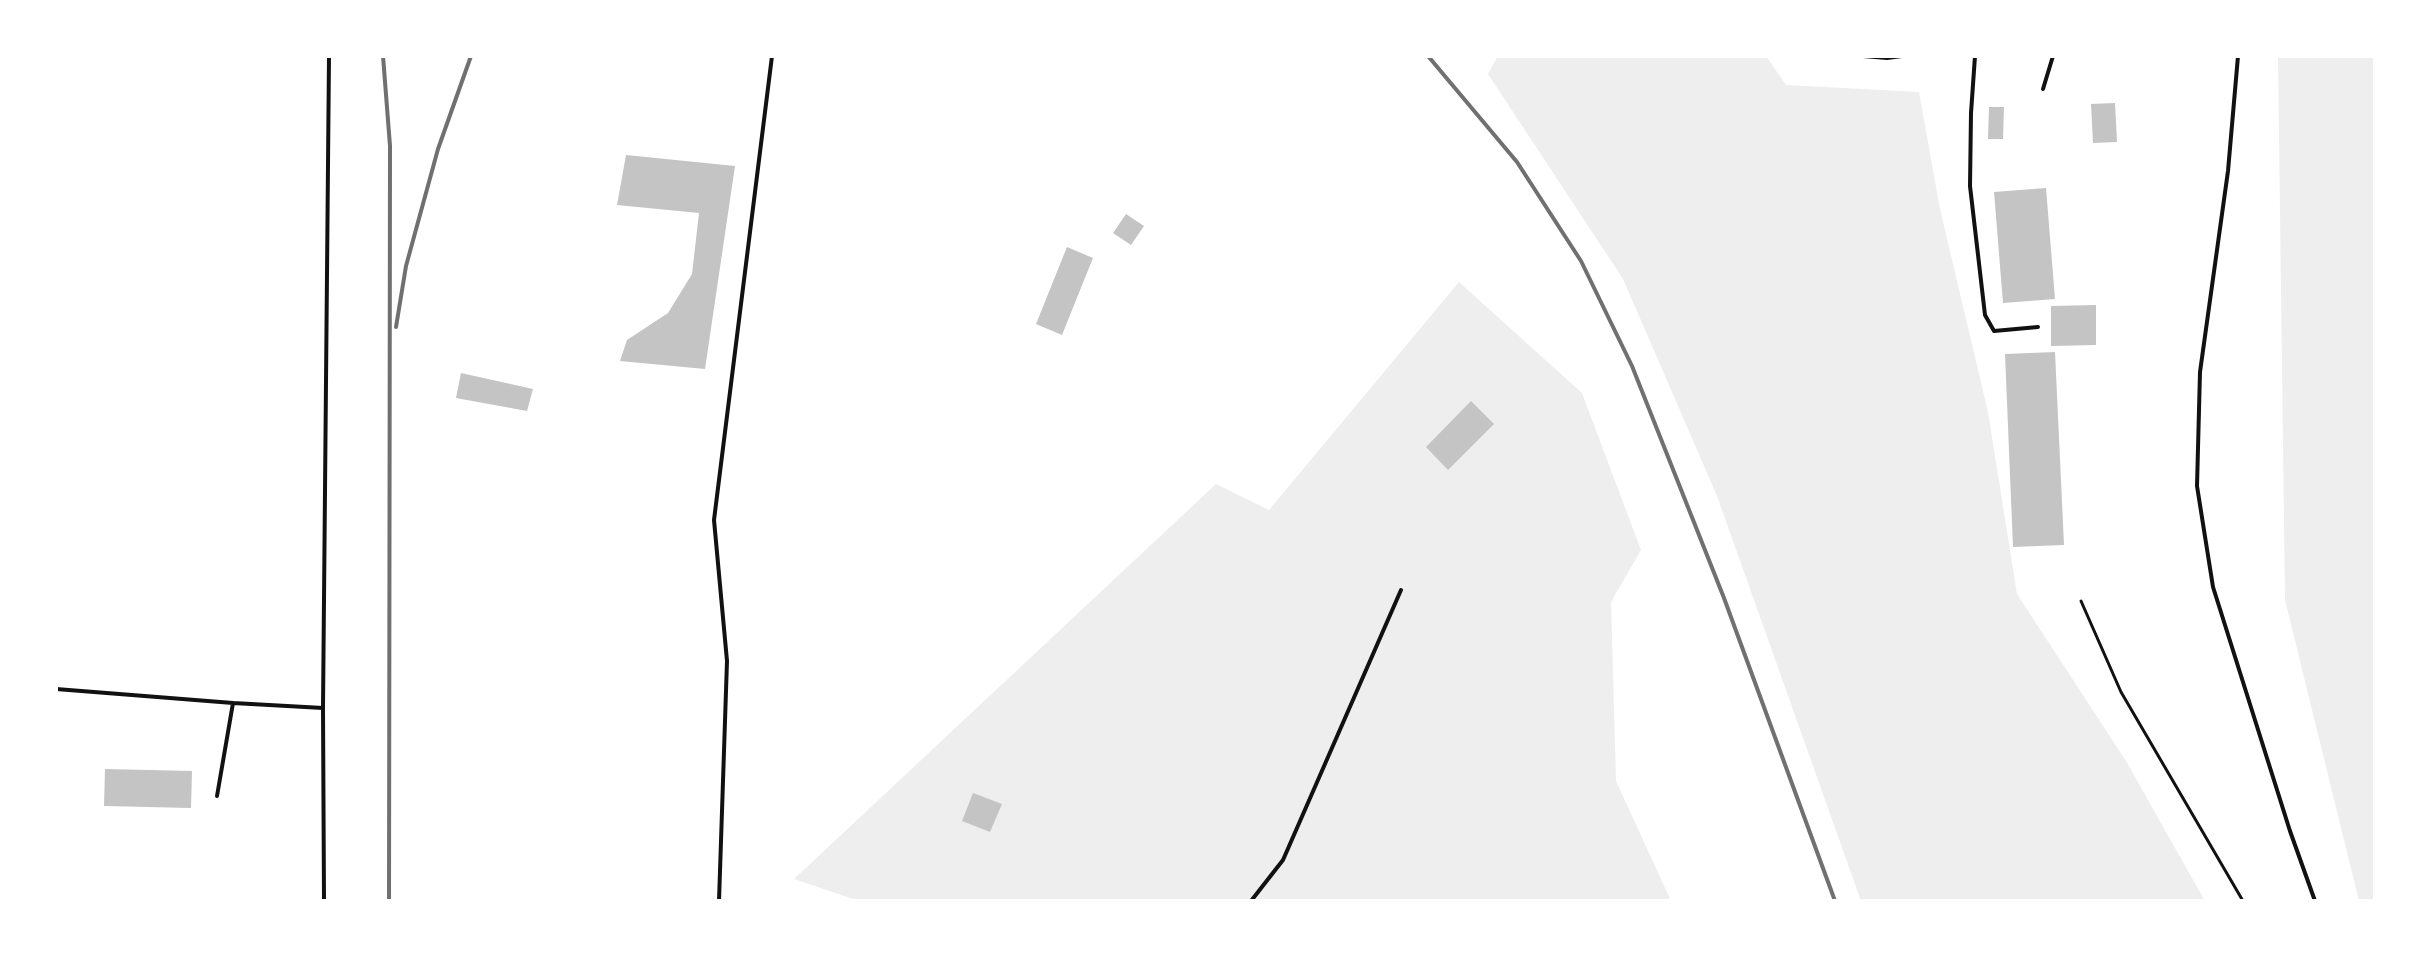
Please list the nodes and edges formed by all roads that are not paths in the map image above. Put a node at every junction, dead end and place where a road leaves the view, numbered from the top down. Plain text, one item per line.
1 (329, 56) edge
2 (772, 56) edge
3 (1863, 56) edge
4 (1902, 56) edge
5 (1975, 56) edge
6 (2053, 56) edge
7 (2238, 56) edge
8 (2044, 90) dead end
9 (2038, 327) dead end
10 (1402, 590) dead end
11 (56, 689) edge
12 (233, 703) junction
13 (323, 708) junction
14 (217, 796) dead end
15 (324, 901) edge
16 (719, 901) edge
17 (1251, 901) edge
18 (2315, 901) edge

1 - 13 lane
2 - 16 lane
3 - 4 lane
5 - 9 lane
6 - 8 lane
7 - 18 lane
10 - 17 lane
11 - 12 lane
12 - 13 lane
12 - 14 lane
13 - 15 lane

